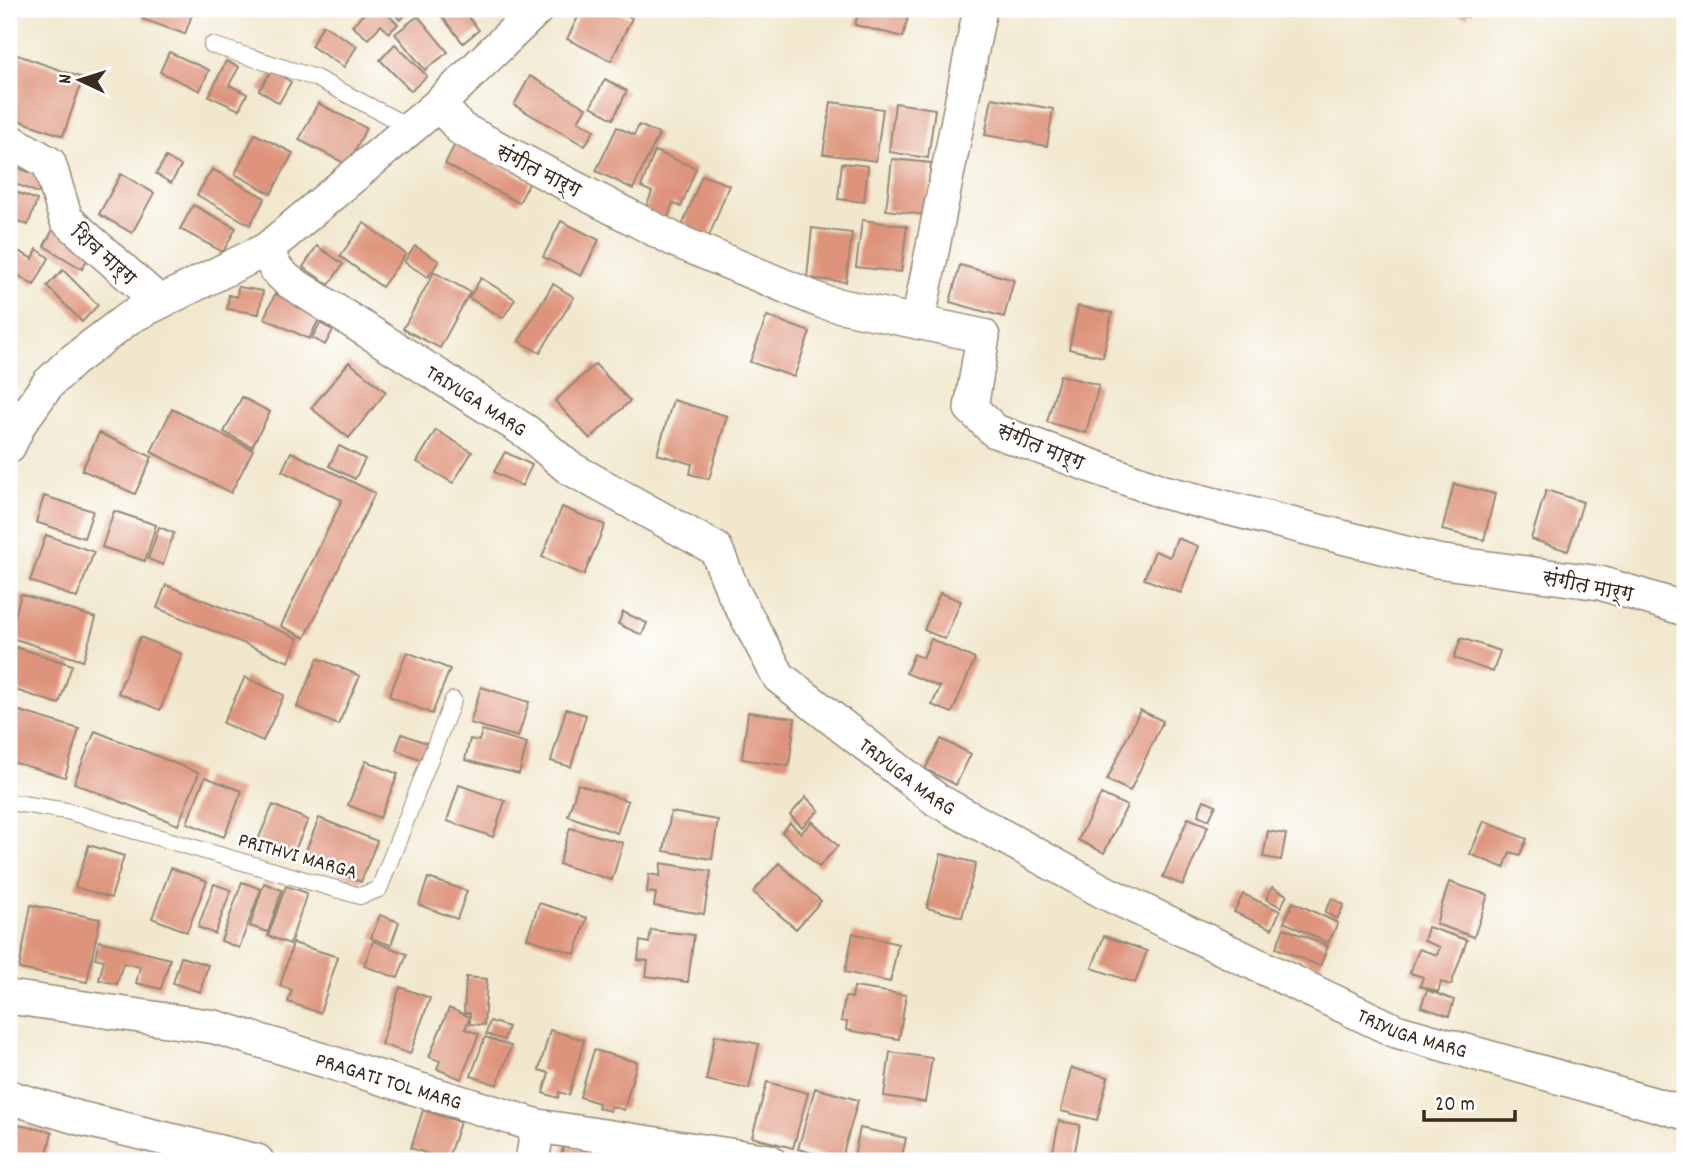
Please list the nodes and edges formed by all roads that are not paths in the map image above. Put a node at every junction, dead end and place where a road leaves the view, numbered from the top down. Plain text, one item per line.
1 (537, 9) edge
2 (980, 9) edge
3 (212, 46) dead end
4 (439, 104) junction
5 (411, 128) junction
6 (9, 140) edge
7 (267, 249) junction
8 (159, 302) junction
9 (918, 322) junction
10 (9, 446) edge
11 (1685, 609) edge
12 (453, 699) dead end
13 (9, 802) edge
14 (9, 996) edge
15 (9, 1097) edge
16 (1684, 1109) edge
17 (538, 1126) junction
18 (257, 1161) edge
19 (532, 1161) edge
20 (769, 1161) edge

1 - 4 street
2 - 9 street
3 - 5 lane
4 - 5 street
4 - 9 street, संगीत मार्ग
5 - 7 street
6 - 8 street, शिव मार्ग
7 - 8 street
7 - 16 street, TRIYUGA MARG
8 - 10 street
9 - 11 street, संगीत मार्ग
12 - 13 lane, PRITHVI MARGA
14 - 17 street, PRAGATI TOL MARG
15 - 18 street
17 - 19 street
17 - 20 street, PRAGATI TOL MARG

